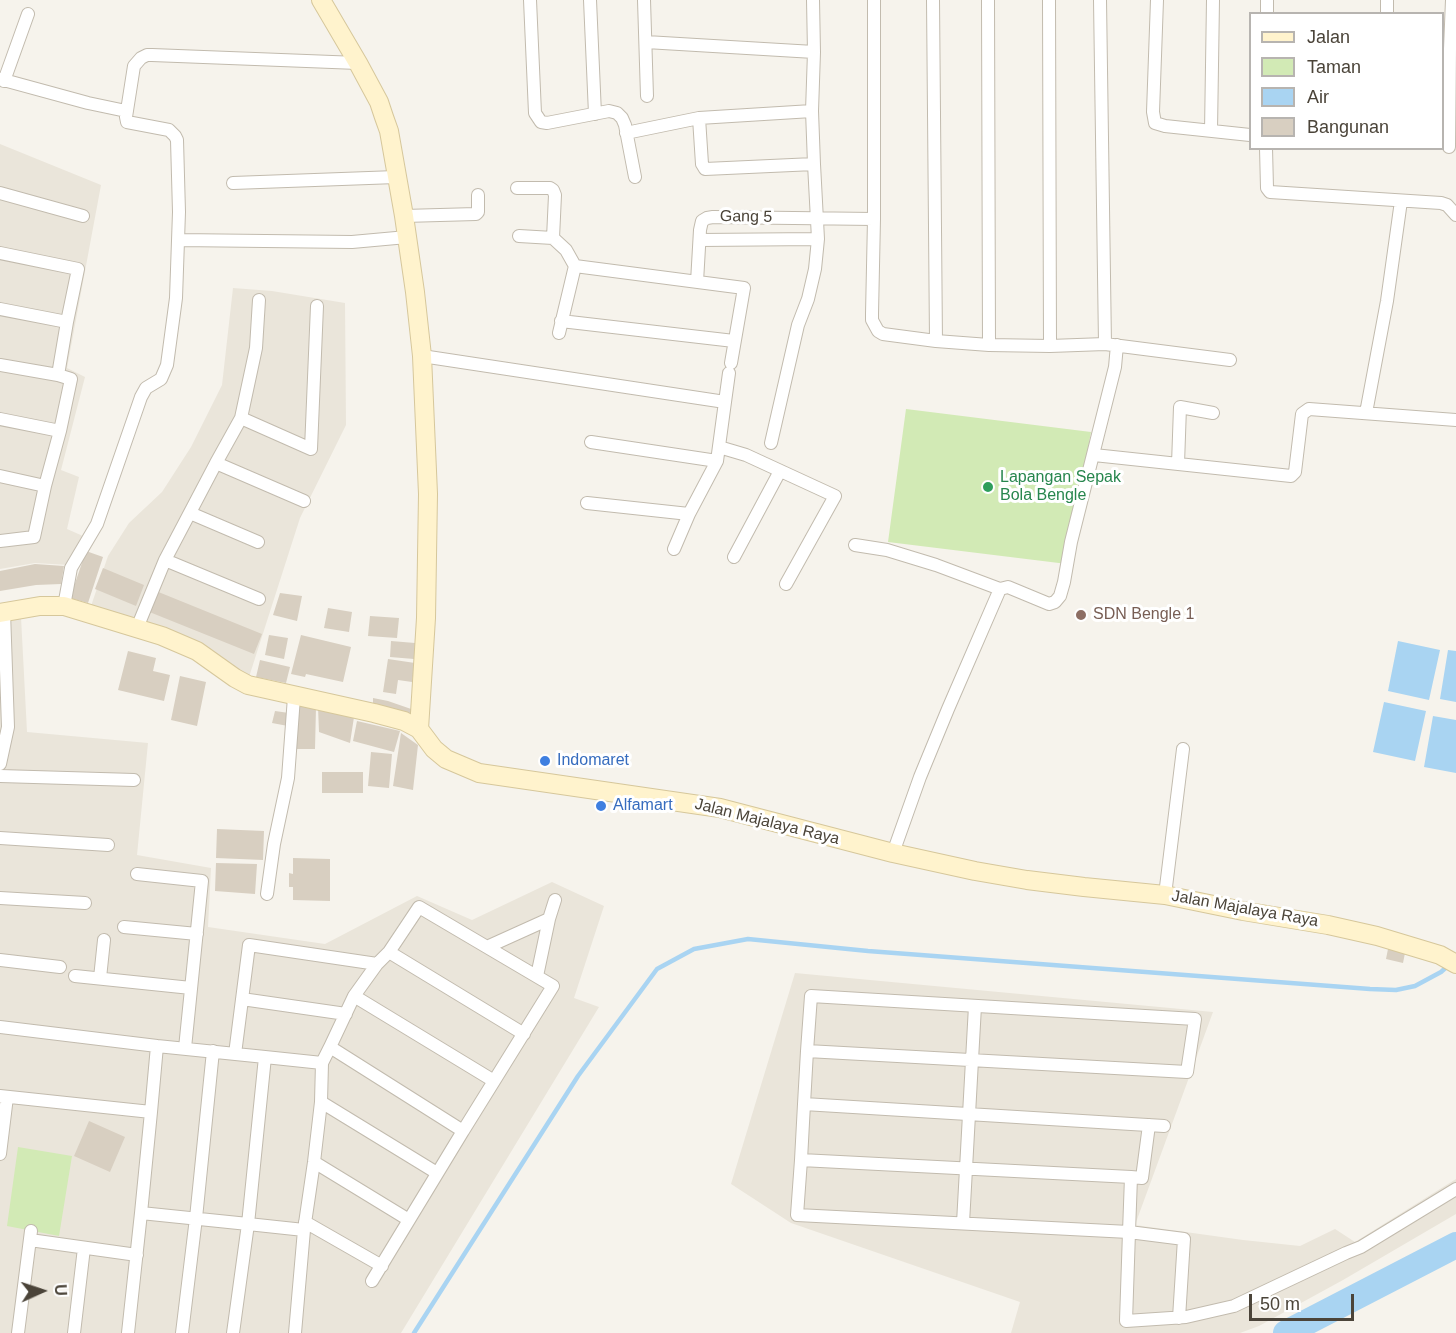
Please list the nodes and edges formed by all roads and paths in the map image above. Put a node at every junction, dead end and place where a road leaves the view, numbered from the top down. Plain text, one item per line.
1 (321, 0) edge
2 (530, 0) edge
3 (590, 0) edge
4 (644, 0) edge
5 (813, 0) edge
6 (874, 0) edge
7 (933, 0) edge
8 (988, 0) edge
9 (1049, 0) edge
10 (1100, 0) edge
11 (1157, 0) edge
12 (1213, 0) edge
13 (1452, 0) edge
14 (28, 14) dead end
15 (646, 42) junction
16 (1453, 49) edge
17 (814, 52) junction
18 (358, 63) junction
19 (2, 80) edge
20 (646, 96) dead end
21 (126, 111) junction
22 (812, 111) junction
23 (595, 114) junction
24 (699, 118) junction
25 (1211, 131) junction
26 (626, 133) junction
27 (1249, 135) edge
28 (1449, 147) dead end
29 (1266, 150) edge
30 (814, 164) junction
31 (396, 177) junction
32 (634, 177) dead end
33 (233, 183) dead end
34 (517, 188) dead end
35 (0, 193) edge
36 (478, 195) dead end
37 (1401, 201) junction
38 (1456, 215) edge
39 (83, 216) dead end
40 (404, 216) junction
41 (818, 219) junction
42 (874, 219) junction
43 (519, 236) dead end
44 (407, 237) junction
45 (553, 238) junction
46 (818, 239) junction
47 (178, 240) junction
48 (700, 240) junction
49 (0, 253) edge
50 (575, 266) junction
51 (697, 282) junction
52 (259, 300) dead end
53 (317, 306) dead end
54 (0, 309) edge
55 (67, 322) junction
56 (734, 341) junction
57 (936, 341) junction
58 (1111, 344) junction
59 (989, 345) junction
60 (1050, 346) junction
61 (422, 356) junction
62 (1230, 360) dead end
63 (0, 365) edge
64 (58, 375) junction
65 (725, 402) junction
66 (1213, 413) dead end
67 (1366, 413) junction
68 (241, 418) junction
69 (0, 419) edge
70 (1456, 420) edge
71 (60, 431) junction
72 (591, 442) dead end
73 (771, 443) dead end
74 (719, 447) junction
75 (1094, 455) junction
76 (717, 461) junction
77 (216, 463) junction
78 (1178, 464) junction
79 (780, 471) junction
80 (0, 476) edge
81 (45, 486) junction
82 (304, 501) dead end
83 (587, 503) dead end
84 (190, 513) junction
85 (689, 514) junction
86 (0, 541) edge
87 (258, 542) dead end
88 (855, 545) dead end
89 (674, 549) dead end
90 (734, 557) dead end
91 (165, 560) junction
92 (786, 584) dead end
93 (1000, 589) junction
94 (259, 599) dead end
95 (64, 606) junction
96 (2, 613) edge
97 (137, 628) junction
98 (294, 697) junction
99 (420, 729) junction
100 (1183, 749) dead end
101 (0, 764) edge
102 (0, 776) edge
103 (134, 780) dead end
104 (0, 838) edge
105 (108, 845) dead end
106 (893, 853) junction
107 (137, 874) dead end
108 (267, 894) dead end
109 (1165, 895) junction
110 (0, 898) edge
111 (555, 900) dead end
112 (85, 903) dead end
113 (549, 919) junction
114 (124, 927) dead end
115 (196, 934) junction
116 (104, 940) dead end
117 (487, 947) junction
118 (389, 952) junction
119 (0, 960) edge
120 (1448, 960) edge
121 (377, 964) junction
122 (60, 967) dead end
123 (75, 976) dead end
124 (537, 976) junction
125 (100, 978) junction
126 (191, 988) junction
127 (354, 996) junction
128 (242, 999) junction
129 (975, 1006) junction
130 (346, 1014) junction
131 (0, 1027) edge
132 (524, 1034) junction
133 (157, 1046) junction
134 (330, 1047) junction
135 (185, 1048) junction
136 (213, 1051) junction
137 (807, 1051) junction
138 (235, 1054) junction
139 (265, 1057) junction
140 (972, 1060) junction
141 (322, 1063) junction
142 (494, 1081) junction
143 (4, 1097) edge
144 (321, 1102) junction
145 (804, 1104) junction
146 (150, 1112) junction
147 (969, 1114) junction
148 (1149, 1125) junction
149 (1164, 1126) dead end
150 (463, 1131) junction
151 (0, 1154) edge
152 (801, 1160) junction
153 (314, 1162) junction
154 (966, 1168) junction
155 (437, 1173) junction
156 (1131, 1177) junction
157 (1456, 1189) edge
158 (141, 1213) junction
159 (196, 1218) junction
160 (410, 1220) junction
161 (963, 1223) junction
162 (248, 1224) junction
163 (305, 1226) junction
164 (1129, 1232) junction
165 (84, 1248) junction
166 (137, 1255) junction
167 (382, 1266) junction
168 (372, 1281) dead end
169 (1179, 1318) junction
170 (18, 1333) edge
171 (74, 1333) edge
172 (128, 1333) edge
173 (182, 1333) edge
174 (233, 1333) edge
175 (295, 1333) edge

1 - 18 street
2 - 23 street
3 - 23 street
4 - 15 street
5 - 17 street
6 - 42 street
7 - 57 street
8 - 59 street
9 - 60 street
10 - 58 street
11 - 25 street
12 - 25 street
13 - 16 street
14 - 19 street
15 - 17 street
15 - 20 street
16 - 28 street
17 - 22 street
18 - 21 street
18 - 31 street
19 - 21 street
21 - 47 street
22 - 24 street
22 - 30 street
23 - 26 street
24 - 26 street
24 - 30 street
25 - 27 street
26 - 32 street
29 - 37 street
30 - 41 street
31 - 33 street
31 - 40 street
34 - 45 street
35 - 39 street
36 - 40 street
37 - 38 street
37 - 67 street
40 - 44 street
41 - 42 street
41 - 46 street
41 - 48 street, Gang 5
42 - 57 street
43 - 45 street
44 - 47 street
44 - 61 street
45 - 50 street
46 - 48 street
46 - 73 street
47 - 95 street
48 - 51 street, Gang 5
49 - 55 street
50 - 51 street
50 - 56 street
51 - 56 street
52 - 68 street
53 - 68 street
54 - 55 street
55 - 64 street
56 - 65 street
57 - 59 street
58 - 60 street
58 - 62 street
58 - 75 street
59 - 60 street
61 - 65 street
61 - 99 street
63 - 64 street
64 - 71 street
65 - 74 street
66 - 78 street
67 - 70 street
67 - 78 street
68 - 77 street
69 - 71 street
71 - 81 street
72 - 76 street
74 - 76 street
74 - 79 street
75 - 78 street
75 - 93 street
76 - 85 street
77 - 82 street
77 - 84 street
79 - 90 street
79 - 92 street
80 - 81 street
81 - 86 street
83 - 85 street
84 - 87 street
84 - 91 street
85 - 89 street
88 - 93 street
91 - 94 street
91 - 97 street
93 - 106 street
95 - 96 street, Jalan Majalaya Raya
95 - 97 street, Jalan Majalaya Raya
96 - 101 street
97 - 98 street, Jalan Majalaya Raya
98 - 99 street, Jalan Majalaya Raya
98 - 108 street
99 - 106 street, Jalan Majalaya Raya
100 - 109 street
102 - 103 street
104 - 105 street
106 - 109 street, Jalan Majalaya Raya
107 - 115 street
109 - 120 street, Jalan Majalaya Raya
110 - 112 street
111 - 113 street
113 - 117 street
113 - 124 street
114 - 115 street
115 - 126 street
116 - 125 street
117 - 118 street
117 - 124 street
118 - 121 street
118 - 132 street
119 - 122 street
121 - 127 street
121 - 128 street
123 - 125 street
124 - 132 street
125 - 126 street
126 - 135 street
127 - 130 street
127 - 142 street
128 - 130 street
128 - 138 street
129 - 137 street
129 - 140 street
129 - 140 street
130 - 134 street
131 - 133 street
132 - 142 street
133 - 135 street
133 - 146 street
134 - 141 street
134 - 150 street
135 - 136 street
136 - 138 street
136 - 159 street
137 - 140 street
137 - 145 street
138 - 139 street
139 - 141 street
139 - 162 street
140 - 147 street
141 - 144 street
142 - 150 street
143 - 146 street
143 - 151 street
144 - 153 street
144 - 155 street
145 - 147 street
145 - 152 street
146 - 158 street
147 - 148 street
147 - 154 street
148 - 149 street
148 - 156 street
150 - 155 street
152 - 154 street
152 - 161 street
153 - 160 street
153 - 163 street
154 - 156 street
154 - 161 street
155 - 160 street
156 - 164 street
157 - 169 street
158 - 159 street
158 - 166 street
159 - 162 street
159 - 173 street
160 - 167 street
161 - 164 street
162 - 163 street
162 - 174 street
163 - 167 street
163 - 175 street
164 - 169 street
164 - 169 street
165 - 166 street
165 - 170 street
165 - 171 street
166 - 172 street
167 - 168 street

